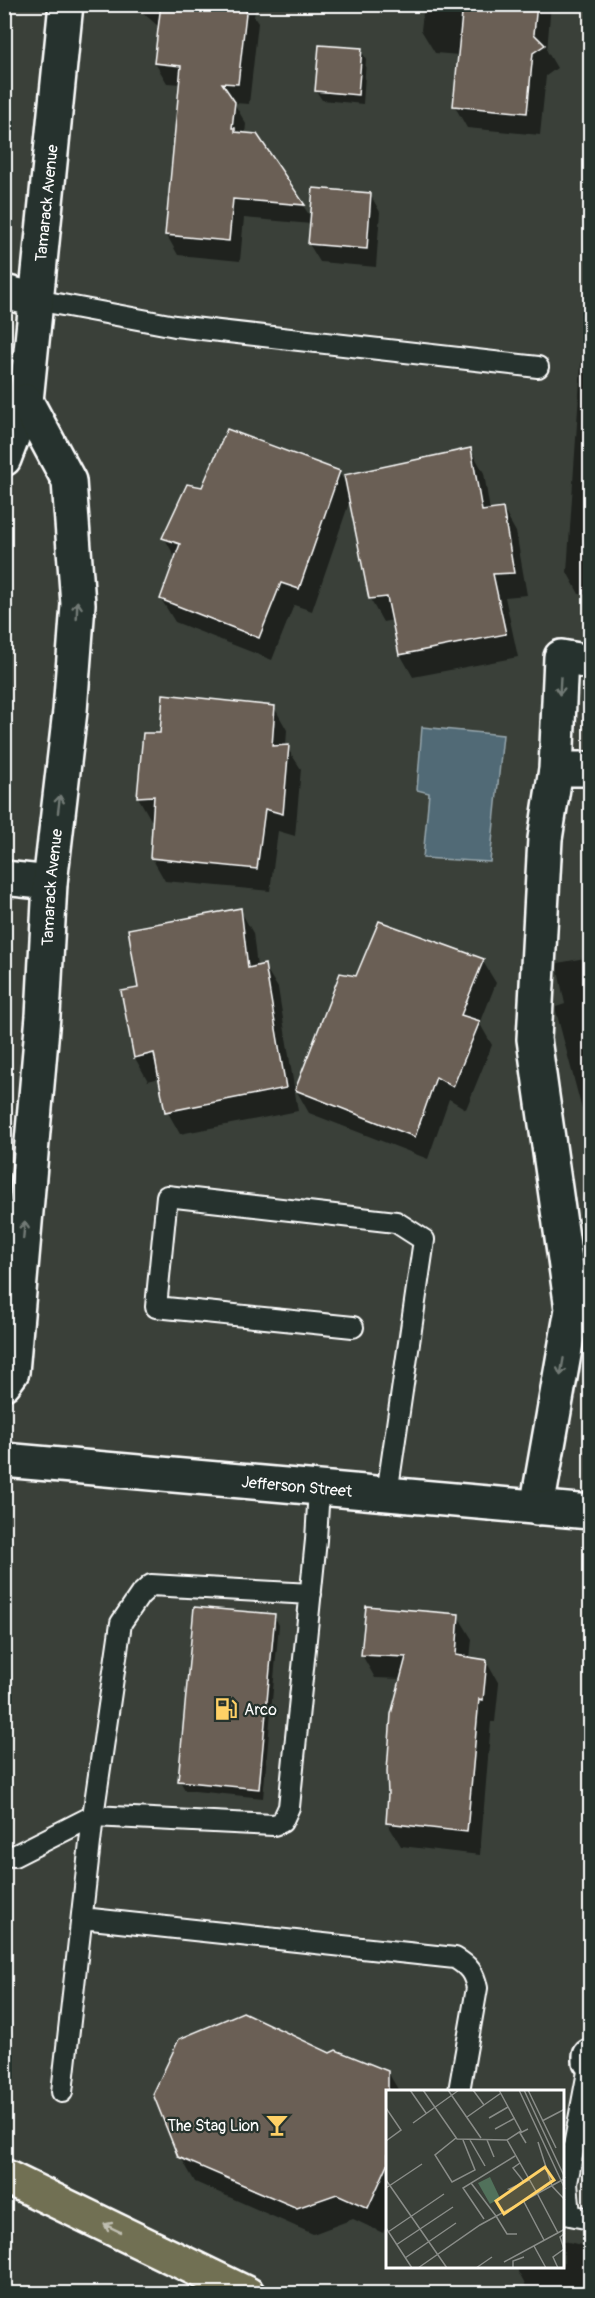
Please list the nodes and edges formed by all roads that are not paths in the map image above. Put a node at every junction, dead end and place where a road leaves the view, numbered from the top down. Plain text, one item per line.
1 (66, 4) edge
2 (4, 292) edge
3 (36, 300) junction
4 (538, 367) dead end
5 (26, 401) junction
6 (4, 459) edge
7 (591, 662) edge
8 (556, 769) junction
9 (591, 769) edge
10 (4, 878) edge
11 (50, 883) junction
12 (581, 1310) edge
13 (353, 1327) dead end
14 (4, 1383) edge
15 (4, 1460) edge
16 (320, 1488) junction
17 (387, 1494) junction
18 (537, 1508) junction
19 (591, 1512) edge
20 (311, 1594) junction
21 (93, 1816) junction
22 (4, 1855) edge
23 (82, 1918) junction
24 (591, 2056) edge
25 (590, 2061) edge
26 (459, 2090) edge
27 (62, 2092) dead end
28 (4, 2176) edge
29 (591, 2219) edge
30 (248, 2294) edge

1 - 3 main road, Tamarack Avenue
2 - 3 main road
3 - 4 lane
3 - 5 main road, Tamarack Avenue
5 - 6 main road, Tamarack Avenue
11 -> 5 main road, Tamarack Avenue
7 -> 8 main road
8 - 9 main road
8 - 12 main road
10 - 11 main road
14 -> 11 main road, Tamarack Avenue
12 -> 18 main road
13 - 17 lane
15 - 16 main road, Jefferson Street
16 - 17 main road, Jefferson Street
16 - 20 lane
17 - 18 main road, Jefferson Street
18 - 19 main road, Jefferson Street
20 - 21 lane
20 - 21 lane
21 - 22 lane
21 - 23 lane
23 - 26 lane
23 - 27 lane
24 - 25 main road
25 - 29 lane
30 -> 28 highway

